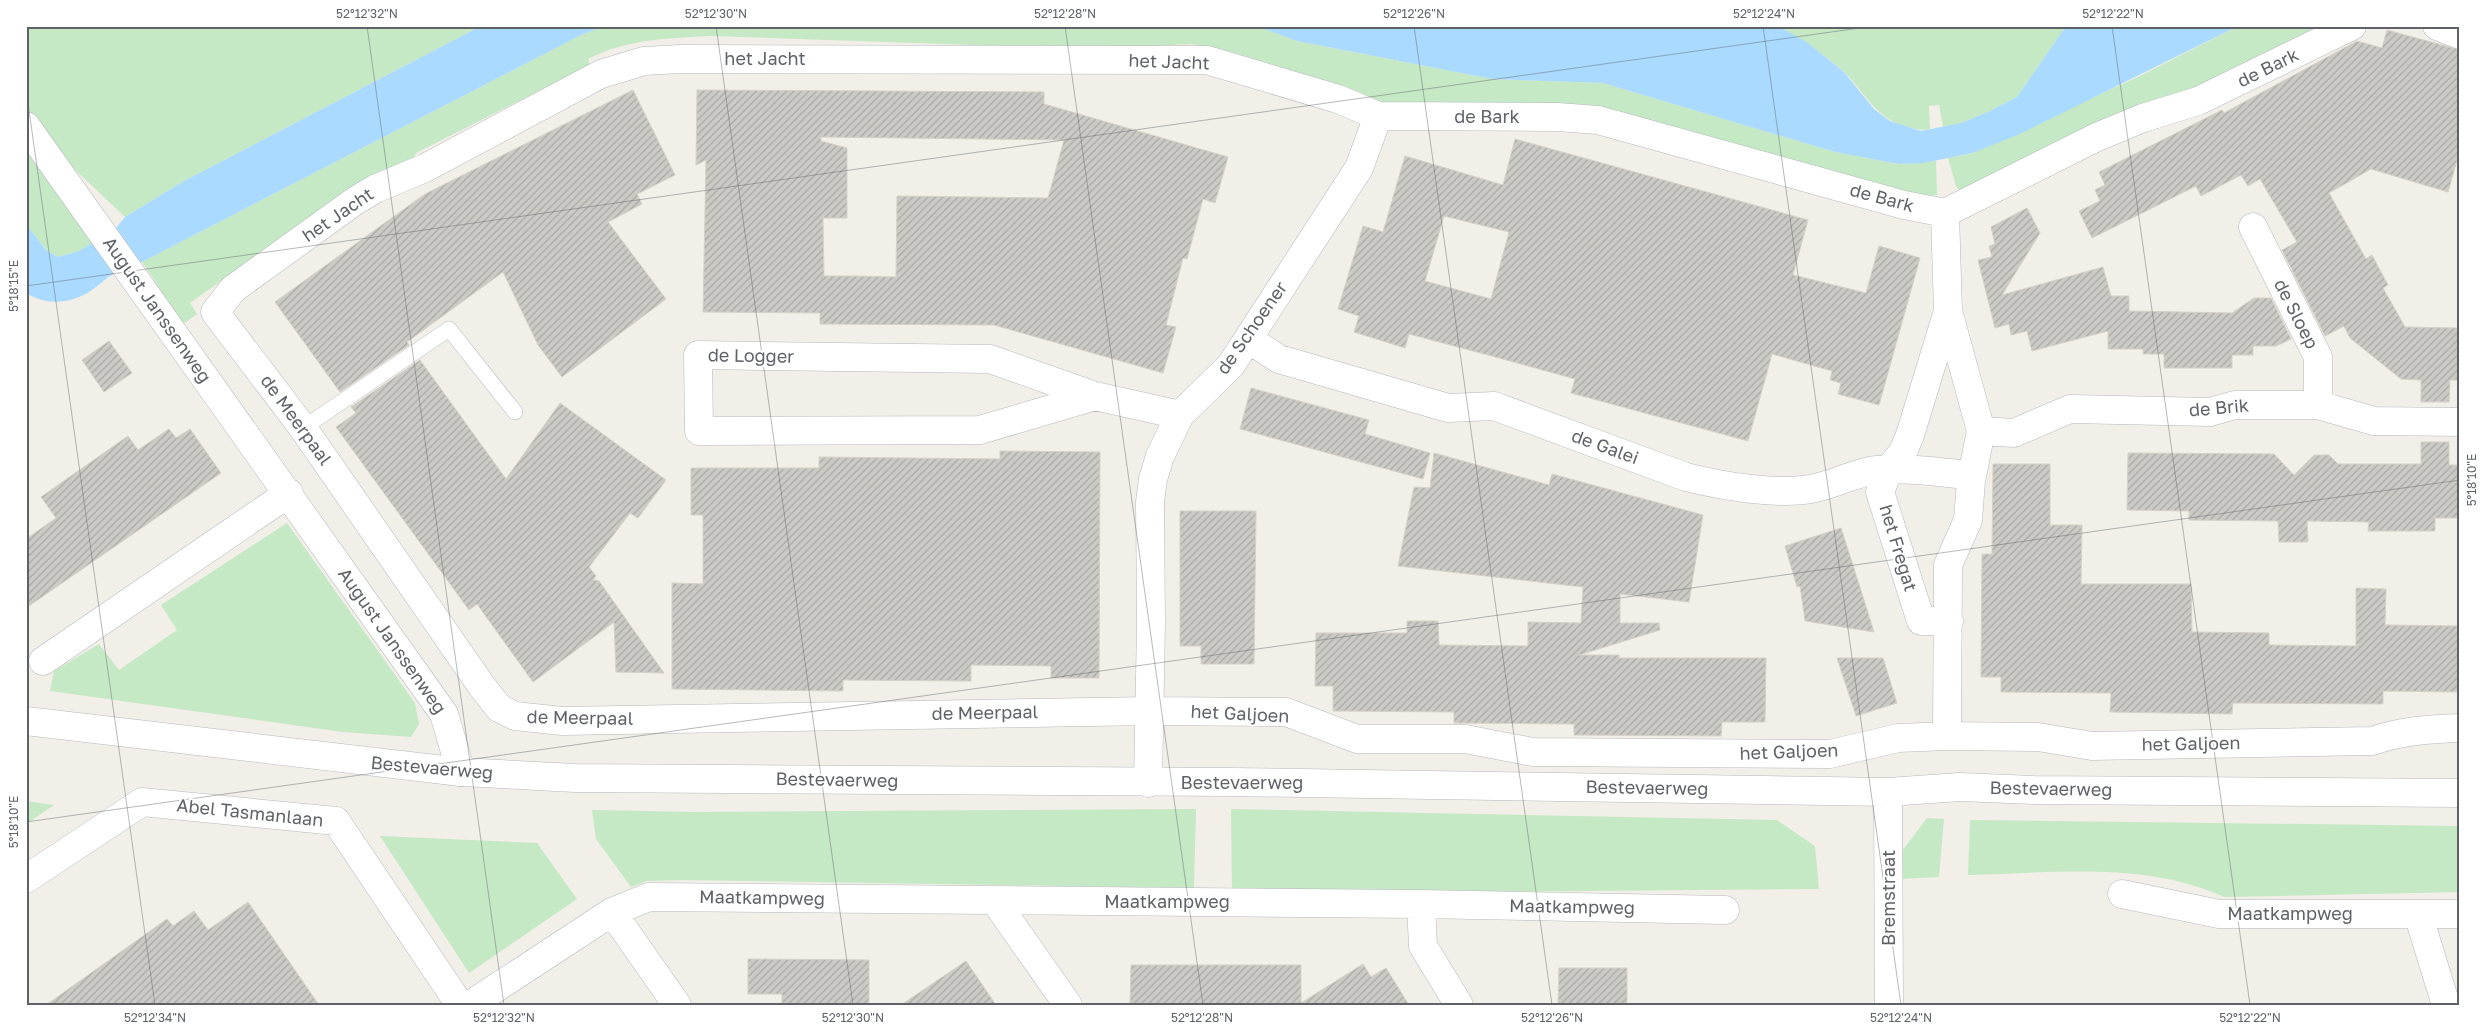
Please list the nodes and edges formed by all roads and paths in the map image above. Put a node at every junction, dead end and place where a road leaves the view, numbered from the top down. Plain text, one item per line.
1 (2352, 26) edge
2 (2437, 26) edge
3 (2460, 35) edge
4 (1378, 116) junction
5 (26, 126) edge
6 (1945, 213) junction
7 (2253, 227) dead end
8 (1948, 311) junction
9 (215, 312) joint
10 (1248, 339) junction
11 (1095, 396) junction
12 (2318, 405) junction
13 (515, 412) dead end
14 (1180, 415) junction
15 (2460, 422) edge
16 (303, 428) junction
17 (1982, 431) junction
18 (1890, 469) junction
19 (1972, 475) junction
20 (289, 493) junction
21 (1949, 621) junction
22 (43, 661) dead end
23 (1150, 710) junction
24 (26, 721) edge
25 (2460, 728) edge
26 (1947, 736) junction
27 (461, 772) junction
28 (1148, 783) junction
29 (1888, 792) junction
30 (2460, 793) edge
31 (26, 880) edge
32 (2122, 894) dead end
33 (995, 901) junction
34 (1421, 904) junction
35 (1725, 910) dead end
36 (612, 912) junction
37 (2418, 914) junction
38 (2460, 914) edge
39 (460, 1005) edge
40 (470, 1005) edge
41 (677, 1005) edge
42 (1068, 1005) edge
43 (1459, 1005) edge
44 (1889, 1005) edge
45 (2446, 1005) edge

1 - 6 street, de Bark
2 - 3 street
4 - 6 street, de Bark
4 - 9 street, het Jacht
4 - 10 street, de Schoener
5 - 20 street, August Janssenweg
6 - 8 street, het Fregat
7 - 12 street, de Sloep
8 - 17 street, het Fregat
8 - 18 street, het Fregat
9 - 16 street, de Meerpaal
10 - 14 street, de Schoener
10 - 18 street, de Galei
11 - 11 street, de Logger
11 - 14 street, de Logger
12 - 15 street, de Brik
12 - 17 street, de Brik
13 - 16 lane
14 - 23 street, de Schoener
16 - 23 street, de Meerpaal
17 - 19 street, het Fregat
18 - 19 street, de Galei
18 - 21 street, het Fregat
19 - 21 street, het Fregat
20 - 22 street
20 - 27 street, August Janssenweg
21 - 26 street, het Fregat
23 - 26 street, het Galjoen
23 - 28 street, de Schoener
24 - 27 street, Bestevaerweg
25 - 26 street, het Galjoen
27 - 28 street, Bestevaerweg
28 - 29 street, Bestevaerweg
29 - 30 street, Bestevaerweg
29 - 44 street, Bremstraat
31 - 39 street, Abel Tasmanlaan
32 - 37 street, Maatkampweg
33 - 34 street, Maatkampweg
33 - 36 street, Maatkampweg
33 - 42 street
34 - 35 street, Maatkampweg
34 - 43 street
36 - 40 street
36 - 41 street
37 - 38 street, Maatkampweg
37 - 45 street

